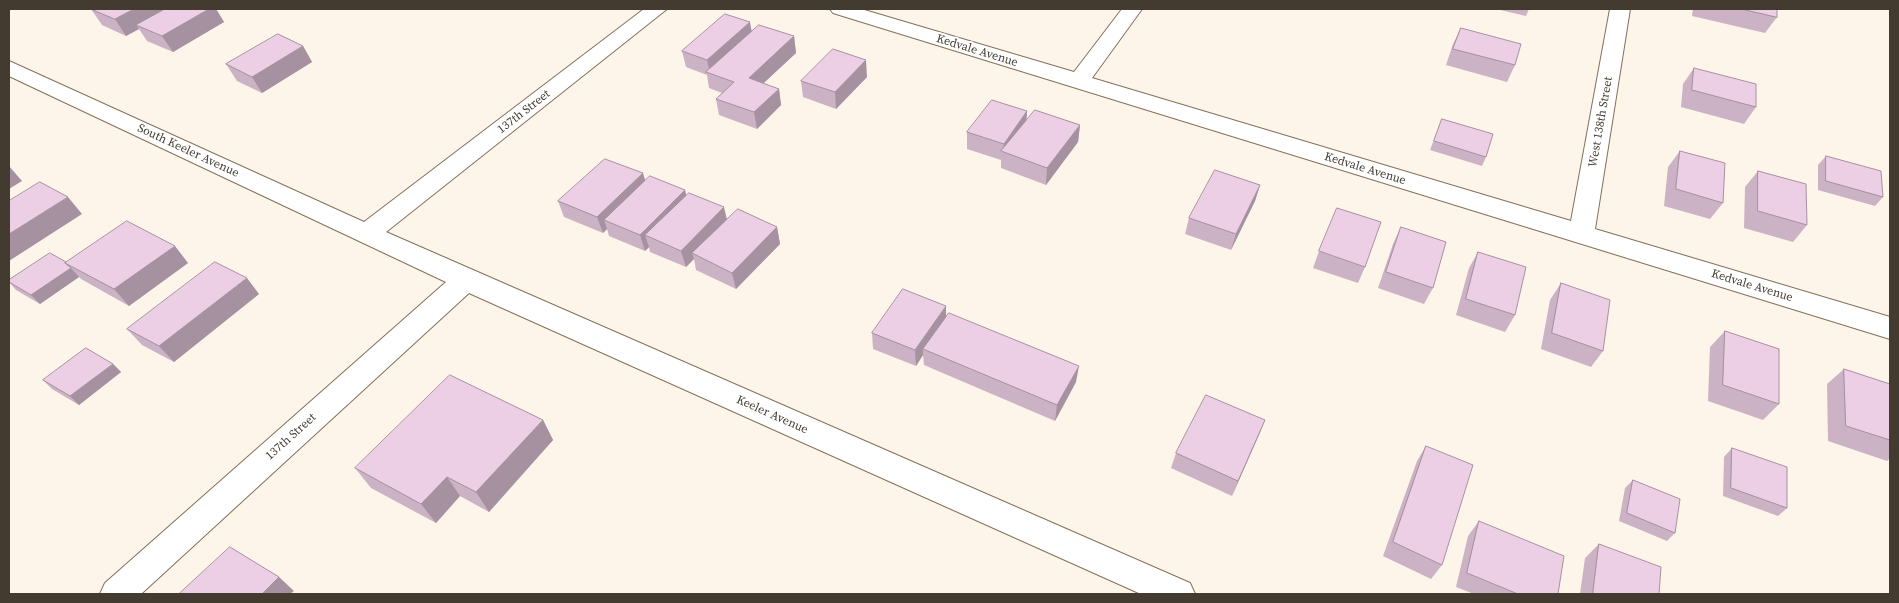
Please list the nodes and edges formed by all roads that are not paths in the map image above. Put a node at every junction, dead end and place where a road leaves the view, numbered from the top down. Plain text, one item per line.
1 (657, 9) edge
2 (840, 9) edge
3 (1132, 9) edge
4 (1620, 9) edge
5 (9, 68) edge
6 (1078, 82) junction
7 (368, 233) junction
8 (1581, 235) junction
9 (466, 280) junction
10 (1890, 328) edge
11 (117, 594) edge
12 (1178, 594) edge

1 - 7 street, 137th Street
2 - 6 street, Kedvale Avenue
3 - 6 street
4 - 8 street, West 138th Street
5 - 7 street, South Keeler Avenue
6 - 8 street, Kedvale Avenue
7 - 9 street, Keeler Avenue
8 - 10 street, Kedvale Avenue
9 - 11 street, 137th Street
9 - 12 street, Keeler Avenue

